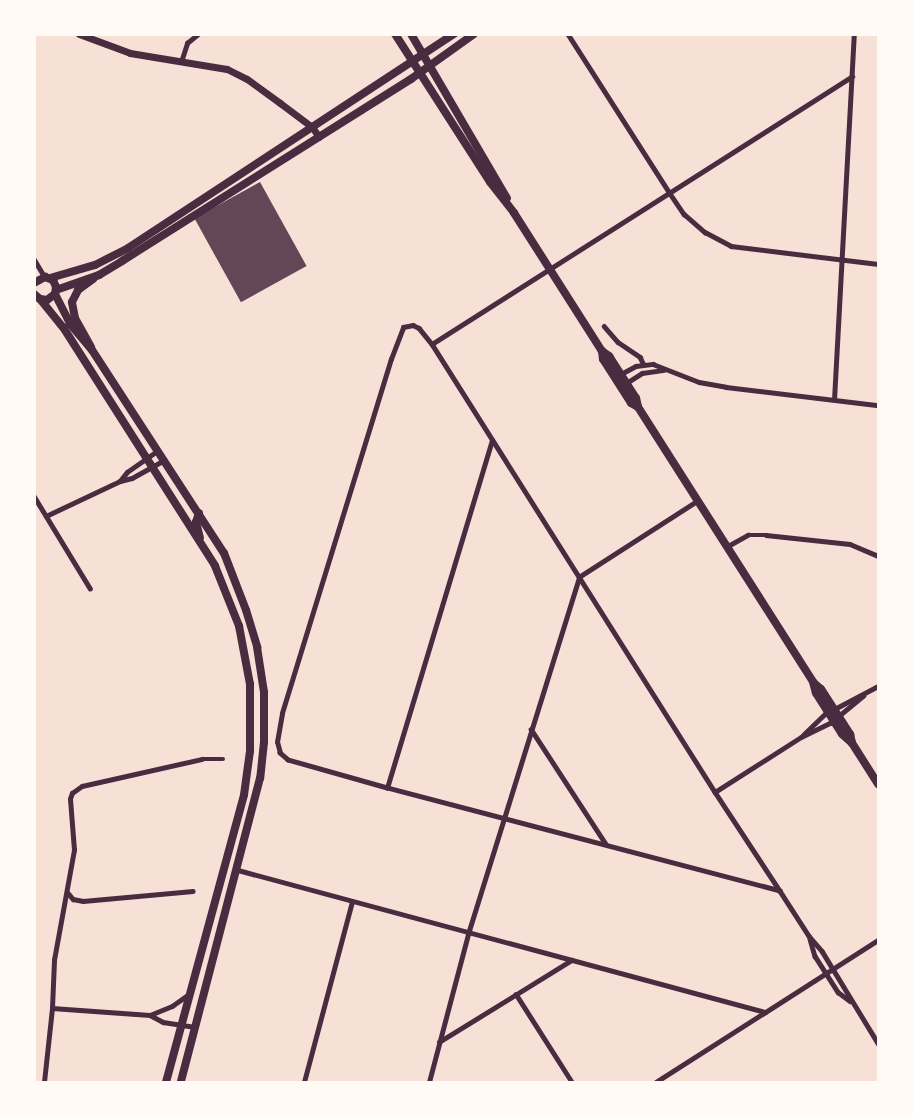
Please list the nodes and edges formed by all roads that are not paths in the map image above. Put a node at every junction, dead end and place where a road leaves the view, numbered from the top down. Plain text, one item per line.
1 (79, 34) edge
2 (198, 34) edge
3 (395, 34) edge
4 (411, 34) edge
5 (454, 34) edge
6 (474, 34) edge
7 (568, 34) edge
8 (854, 34) edge
9 (423, 54) junction
10 (412, 61) junction
11 (181, 62) junction
12 (430, 65) junction
13 (420, 72) junction
14 (852, 76) junction
15 (312, 127) junction
16 (320, 137) junction
17 (669, 192) junction
18 (514, 213) junction
19 (34, 259) edge
20 (843, 260) junction
21 (879, 264) edge
22 (549, 269) junction
23 (99, 275) junction
24 (48, 278) junction
25 (34, 283) edge
26 (55, 292) junction
27 (37, 296) edge
28 (604, 326) dead end
29 (432, 344) junction
30 (92, 350) junction
31 (643, 363) junction
32 (664, 370) junction
33 (617, 375) junction
34 (623, 385) junction
35 (834, 399) junction
36 (879, 405) edge
37 (492, 441) junction
38 (158, 451) junction
39 (146, 459) junction
40 (164, 459) junction
41 (151, 468) junction
42 (120, 481) junction
43 (34, 496) edge
44 (698, 501) junction
45 (199, 513) junction
46 (46, 516) junction
47 (201, 544) junction
48 (726, 547) junction
49 (879, 556) edge
50 (579, 577) junction
51 (90, 588) dead end
52 (879, 686) edge
53 (862, 696) junction
54 (831, 710) junction
55 (836, 718) junction
56 (531, 729) junction
57 (801, 736) junction
58 (224, 759) dead end
59 (879, 784) edge
60 (387, 788) junction
61 (715, 792) junction
62 (504, 817) junction
63 (606, 844) junction
64 (238, 870) junction
65 (193, 891) dead end
66 (780, 891) junction
67 (68, 894) junction
68 (352, 902) junction
69 (468, 934) junction
70 (809, 936) junction
71 (879, 940) edge
72 (572, 960) junction
73 (834, 969) junction
74 (827, 974) junction
75 (191, 993) junction
76 (516, 994) junction
77 (852, 1002) junction
78 (52, 1008) junction
79 (765, 1012) junction
80 (150, 1015) junction
81 (182, 1025) junction
82 (195, 1027) junction
83 (440, 1042) junction
84 (879, 1043) edge
85 (44, 1083) edge
86 (166, 1083) edge
87 (181, 1083) edge
88 (304, 1083) edge
89 (429, 1083) edge
90 (572, 1083) edge
91 (656, 1083) edge

1 - 11 main road
2 - 11 street
3 - 10 main road
4 - 9 main road
5 - 9 main road
6 - 12 main road
7 - 17 street
8 - 14 street
9 - 10 main road
9 - 12 main road
10 - 13 main road
10 - 15 main road
11 - 15 main road
12 - 13 main road
12 - 18 main road
13 - 16 main road
13 - 18 main road
14 - 17 street
14 - 20 street
15 - 16 main road
15 - 24 main road
16 - 23 main road
17 - 20 street
17 - 22 street
18 - 22 main road
19 - 24 street
20 - 21 street
20 - 35 street
22 - 29 street
22 - 33 main road
23 - 26 main road
23 - 30 main road
24 - 25 main road
24 - 26 main road
26 - 27 main road
26 - 30 main road
27 - 39 main road
28 - 31 street
29 - 37 street
29 - 60 street
30 - 38 main road
31 - 32 street
31 - 33 street
32 - 34 street
32 - 35 street
33 - 34 main road
34 - 44 main road
35 - 36 street
37 - 50 street
37 - 60 street
38 - 39 street
38 - 40 main road
39 - 41 main road
39 - 42 street
40 - 41 street
40 - 45 main road
41 - 42 street
41 - 47 main road
42 - 46 street
43 - 46 street
44 - 48 main road
44 - 50 street
45 - 47 main road
45 - 64 main road
46 - 51 street
47 - 75 main road
48 - 49 street
48 - 54 main road
50 - 56 street
50 - 61 street
52 - 53 street
53 - 54 street
53 - 55 street
54 - 55 main road
54 - 57 street
55 - 57 street
55 - 59 main road
56 - 62 street
56 - 63 street
57 - 61 street
58 - 67 street
60 - 62 street
61 - 66 street
62 - 63 street
62 - 69 street
63 - 66 street
64 - 68 street
64 - 82 main road
65 - 67 street
66 - 70 street
67 - 78 street
68 - 69 street
68 - 88 street
69 - 72 street
69 - 83 street
70 - 73 street
70 - 74 street
71 - 73 street
72 - 76 street
72 - 79 street
73 - 74 street
73 - 77 street
74 - 77 street
74 - 79 street
75 - 80 street
75 - 81 main road
76 - 83 street
76 - 90 street
77 - 84 street
78 - 80 street
78 - 85 street
79 - 91 street
80 - 81 street
81 - 82 street
81 - 86 main road
82 - 87 main road
83 - 89 street

